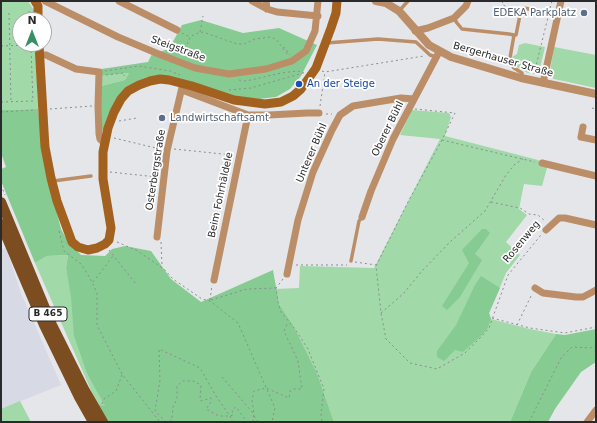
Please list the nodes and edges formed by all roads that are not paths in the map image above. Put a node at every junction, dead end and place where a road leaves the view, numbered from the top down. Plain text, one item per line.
1 (35, 1) edge
2 (45, 1) edge
3 (119, 1) edge
4 (252, 1) edge
5 (266, 1) edge
6 (318, 1) edge
7 (338, 1) edge
8 (376, 1) edge
9 (379, 1) edge
10 (408, 1) edge
11 (468, 1) edge
12 (561, 1) edge
13 (267, 9) junction
14 (399, 11) junction
15 (38, 12) edge
16 (558, 15) junction
17 (318, 16) junction
18 (454, 18) junction
19 (177, 30) road end
20 (415, 31) junction
21 (514, 36) junction
22 (326, 43) junction
23 (35, 52) edge
24 (438, 54) junction
25 (46, 55) dead end
26 (522, 78) junction
27 (183, 83) junction
28 (543, 83) junction
29 (596, 94) edge
30 (414, 99) junction
31 (319, 113) road end
32 (248, 115) junction
33 (583, 127) dead end
34 (105, 139) junction
35 (596, 140) edge
36 (538, 162) road end
37 (91, 176) dead end
38 (596, 176) edge
39 (52, 181) junction
40 (3, 199) edge
41 (362, 217) joint
42 (1, 224) edge
43 (596, 225) edge
44 (546, 230) road end
45 (157, 237) dead end
46 (351, 261) road end
47 (287, 274) road end
48 (214, 280) road end
49 (535, 288) road end
50 (596, 290) edge
51 (596, 410) edge
52 (93, 422) edge
53 (103, 422) edge
54 (587, 422) edge

1 - 15 main road
2 - 17 street, Steigstraße
3 - 19 street
4 - 13 street
5 - 13 street
6 - 17 street, Steigstraße
7 - 22 main road
8 - 9 street, Bergerhauser Straße
9 - 14 street, Bergerhauser Straße
10 - 14 lane
11 - 18 street
12 - 16 street
13 - 17 street
14 - 20 street, Bergerhauser Straße
16 - 21 lane
16 - 28 street
18 - 20 street
18 - 21 lane
20 - 24 street, Bergerhauser Straße
21 - 26 lane
22 - 24 lane
22 - 27 main road
23 - 39 main road
24 - 26 street, Bergerhauser Straße
24 - 30 street, Oberer Bühl
25 - 34 street
26 - 28 street, Bergerhauser Straße
27 - 32 street
27 - 34 main road
27 - 45 street, Osterbergstraße
28 - 29 street, Bergerhauser Straße
30 - 41 street, Oberer Bühl
30 - 47 street, Unterer Bühl
31 - 32 street
32 - 48 street, Beim Fohrhäldele
33 - 35 street
34 - 39 main road
36 - 38 street
37 - 39 lane
40 - 53 main road, B 465
41 - 46 lane
42 - 52 main road, B 465
43 - 44 street, Rosenweg
49 - 50 street
51 - 54 street

